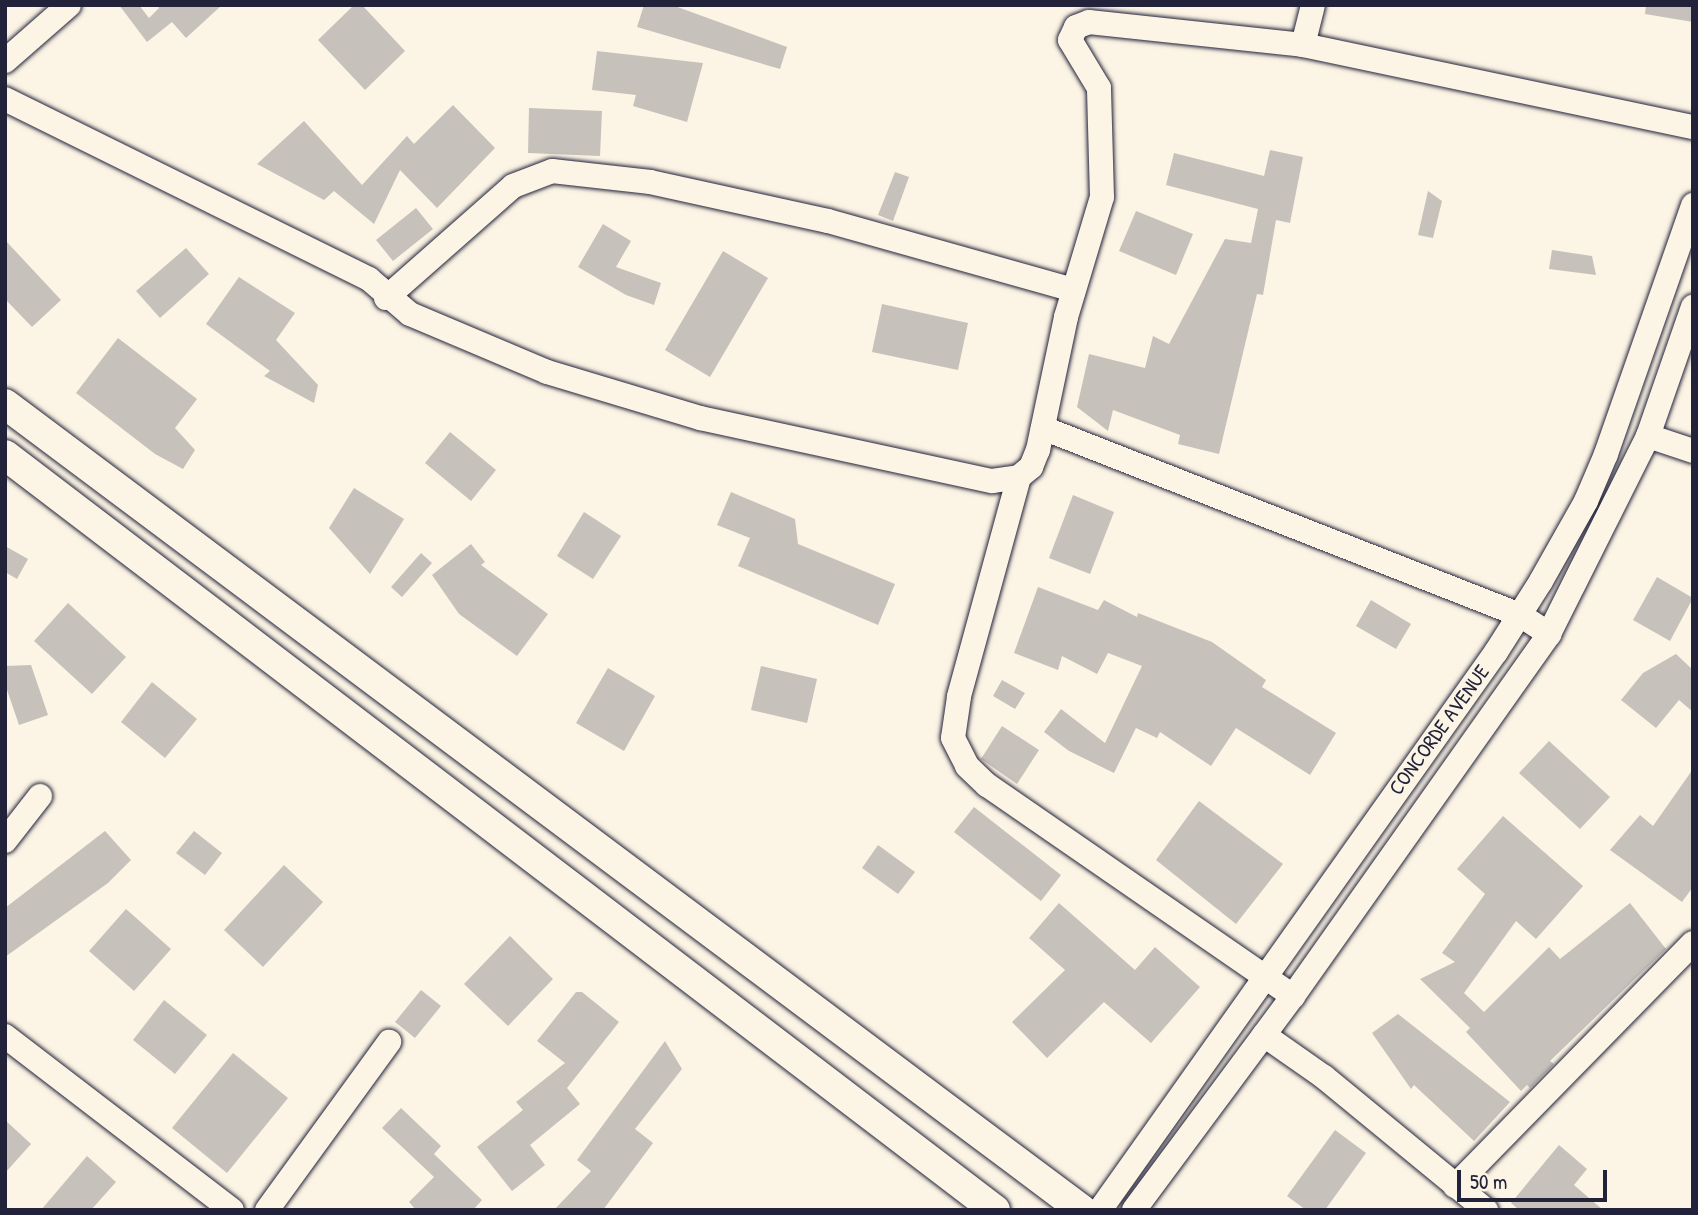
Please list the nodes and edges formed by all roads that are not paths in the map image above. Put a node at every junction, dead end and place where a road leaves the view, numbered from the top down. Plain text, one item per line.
1 (69, 5) edge
2 (1313, 5) edge
3 (1303, 45) junction
4 (5, 61) edge
5 (5, 99) edge
6 (1693, 127) edge
7 (1693, 205) edge
8 (1073, 290) junction
9 (386, 298) junction
10 (1693, 307) edge
11 (5, 404) edge
12 (1043, 428) junction
13 (1648, 436) junction
14 (1693, 451) edge
15 (5, 455) edge
16 (1019, 477) junction
17 (1520, 615) junction
18 (1549, 634) junction
19 (40, 796) dead end
20 (5, 842) edge
21 (1693, 943) edge
22 (1266, 974) junction
23 (1293, 996) junction
24 (1264, 1035) junction
25 (5, 1036) edge
26 (389, 1042) dead end
27 (1455, 1186) junction
28 (232, 1210) edge
29 (267, 1210) edge
30 (995, 1210) edge
31 (1082, 1210) edge
32 (1100, 1210) edge
33 (1134, 1210) edge
34 (1486, 1210) edge

1 - 4 street
2 - 3 street
3 - 6 street
3 - 8 street
5 - 9 street
7 - 17 street, CONCORDE AVENUE
8 - 9 street
8 - 12 street
9 - 16 street
10 - 13 street, CONCORDE AVENUE
11 - 31 main road
12 - 16 street
12 - 17 street
13 - 14 street
13 - 18 street, CONCORDE AVENUE
15 - 30 main road
16 - 22 street
17 - 18 street
17 - 22 street, CONCORDE AVENUE
18 - 23 street, CONCORDE AVENUE
19 - 20 street
21 - 27 street
22 - 23 street
22 - 32 street, CONCORDE AVENUE
23 - 24 street, CONCORDE AVENUE
24 - 27 street
24 - 33 street, CONCORDE AVENUE
25 - 28 street
26 - 29 street
27 - 34 street

